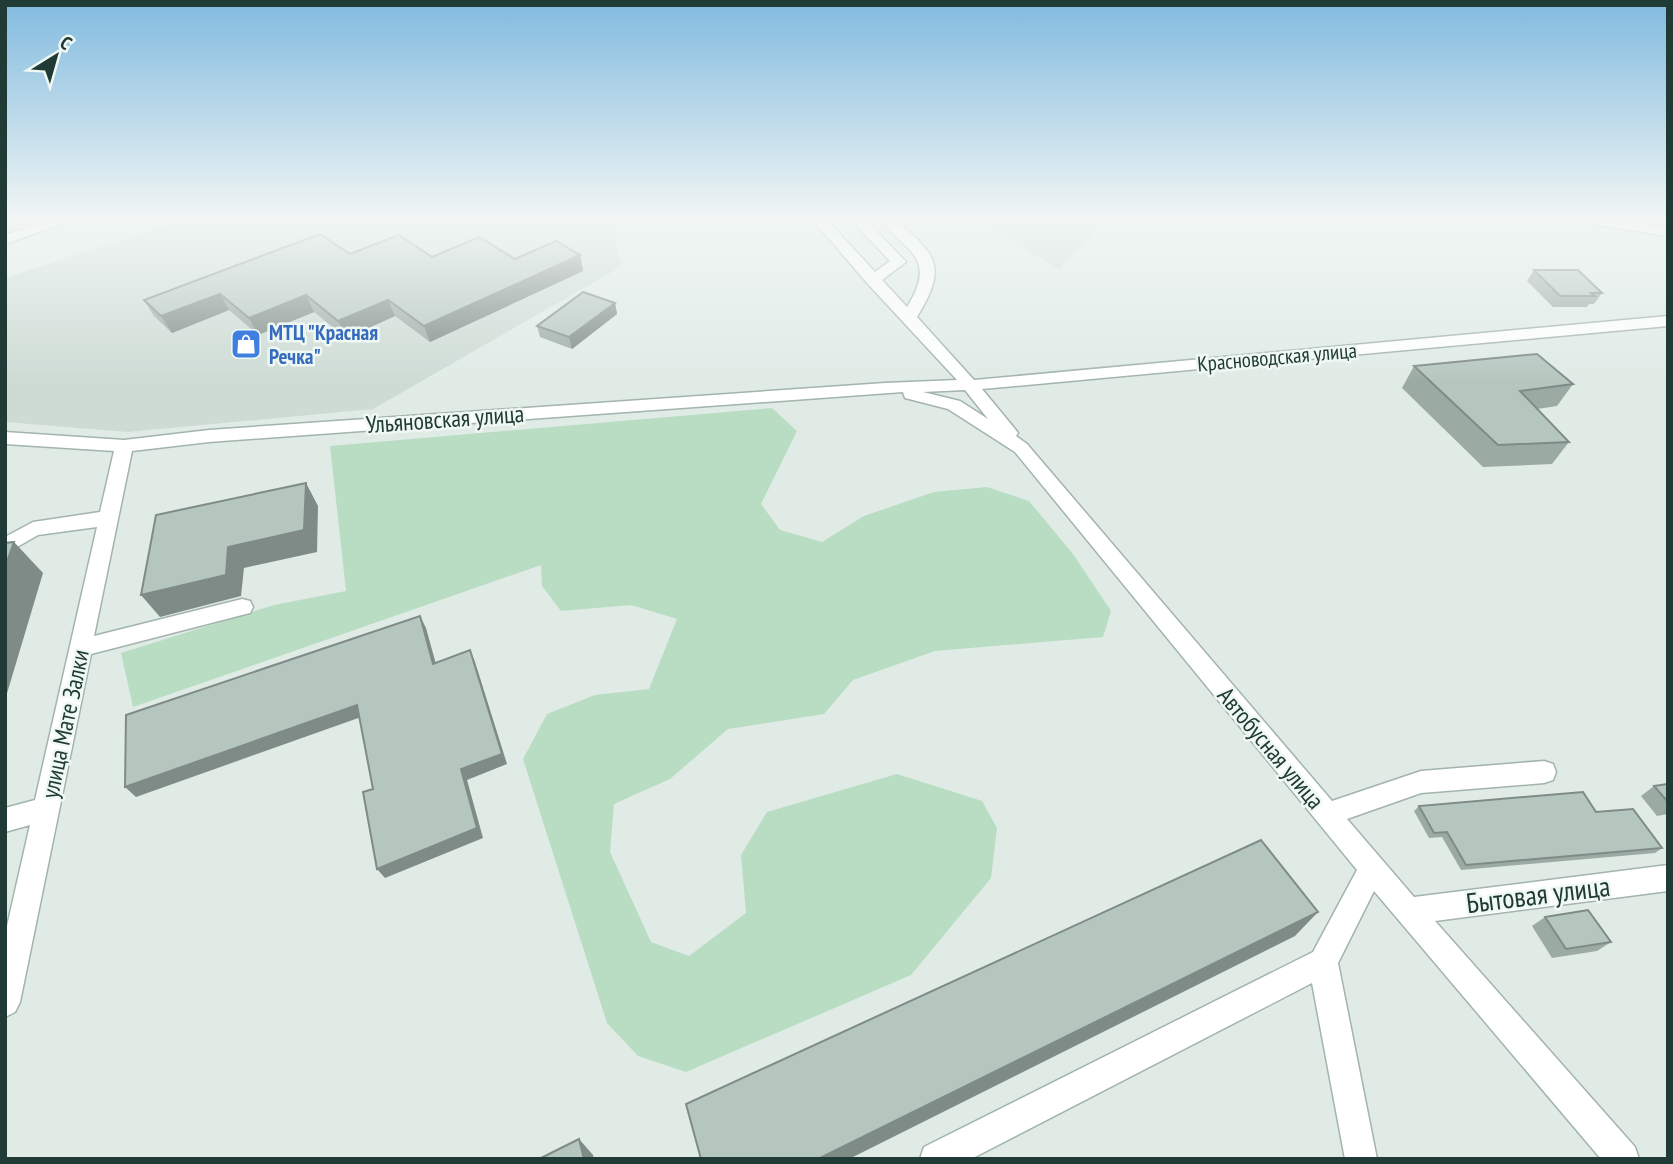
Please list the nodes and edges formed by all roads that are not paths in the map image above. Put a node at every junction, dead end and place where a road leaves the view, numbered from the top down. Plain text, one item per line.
1 (867, 273) edge
2 (881, 273) edge
3 (929, 273) edge
4 (872, 279) junction
5 (908, 318) junction
6 (1668, 321) edge
7 (970, 385) junction
8 (885, 388) junction
9 (5, 438) edge
10 (124, 446) junction
11 (1021, 448) junction
12 (109, 518) junction
13 (5, 547) edge
14 (242, 607) dead end
15 (81, 648) junction
16 (1544, 772) dead end
17 (47, 809) junction
18 (1327, 814) junction
19 (5, 820) edge
20 (1372, 867) junction
21 (1668, 877) edge
22 (1408, 911) junction
23 (1323, 962) junction
24 (5, 1002) edge
25 (936, 1159) edge
26 (1361, 1159) edge
27 (1623, 1159) edge

1 - 4 street
2 - 4 street
3 - 5 street
4 - 5 street
5 - 7 street
6 - 7 street, Красноводская улица
7 - 8 street, Красноводская улица
7 - 11 street
8 - 10 street, Ульяновская улица
8 - 11 street, Автобусная улица
9 - 10 street, Ульяновская улица
10 - 12 street, улица Мате Залки
11 - 18 street, Автобусная улица
12 - 13 street
12 - 15 street, улица Мате Залки
14 - 15 street
15 - 17 street, улица Мате Залки
16 - 18 street
17 - 19 street
17 - 24 street, улица Мате Залки
18 - 20 street, Автобусная улица
20 - 22 street, Автобусная улица
20 - 23 street
21 - 22 street, Бытовая улица
22 - 27 street, Автобусная улица
23 - 25 street
23 - 26 street

